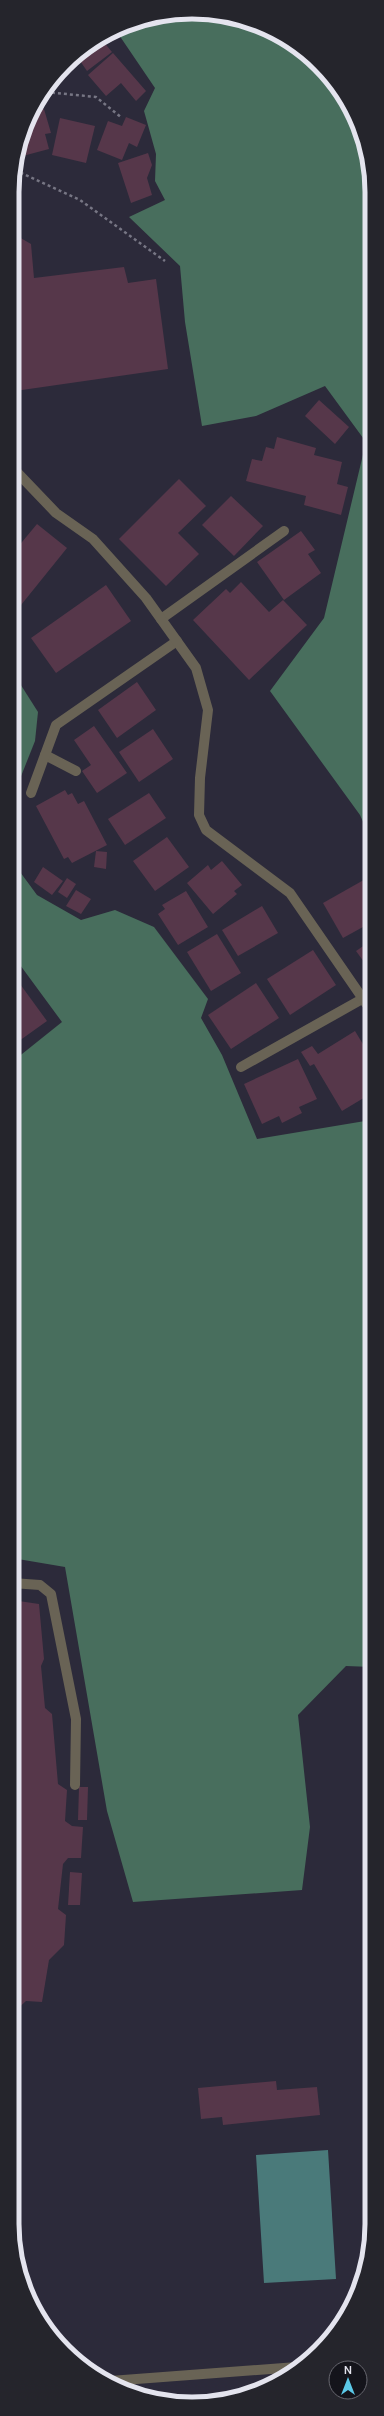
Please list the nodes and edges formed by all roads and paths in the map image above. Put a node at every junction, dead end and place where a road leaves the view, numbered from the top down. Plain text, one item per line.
1 (51, 92) edge
2 (122, 118) dead end
3 (20, 172) edge
4 (165, 261) dead end
5 (19, 474) edge
6 (284, 530) dead end
7 (161, 619) junction
8 (177, 641) junction
9 (45, 755) junction
10 (76, 772) dead end
11 (31, 793) dead end
12 (365, 1000) edge
13 (365, 1005) edge
14 (241, 1067) dead end
15 (19, 1584) edge
16 (75, 1785) dead end
17 (288, 2368) edge
18 (118, 2380) edge

1 - 2 path
3 - 4 path
5 - 7 street
6 - 7 street
7 - 8 street
8 - 9 street
8 - 12 street
9 - 10 street
9 - 11 street
13 - 14 street
15 - 16 street
17 - 18 street

